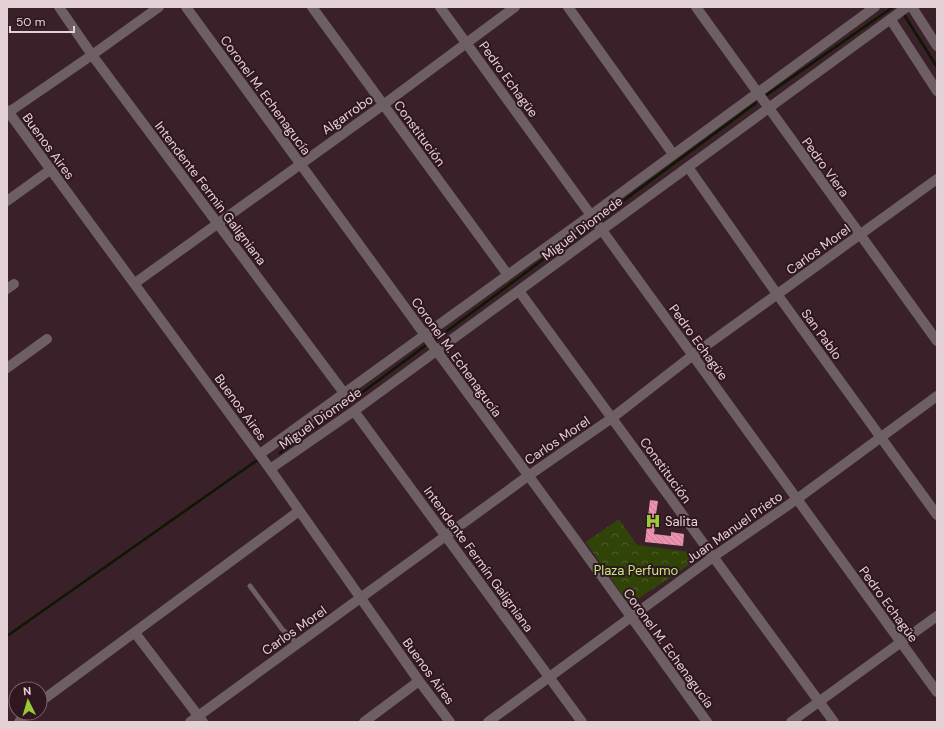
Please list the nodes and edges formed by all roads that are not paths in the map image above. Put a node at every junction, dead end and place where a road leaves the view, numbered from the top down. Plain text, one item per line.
1 (59, 7) edge
2 (158, 7) edge
3 (186, 7) edge
4 (312, 7) edge
5 (440, 7) edge
6 (516, 7) edge
7 (568, 7) edge
8 (697, 7) edge
9 (875, 7) edge
10 (908, 8) edge
11 (894, 18) junction
12 (466, 42) junction
13 (937, 46) edge
14 (92, 55) junction
15 (937, 91) edge
16 (758, 94) junction
17 (383, 105) junction
18 (768, 109) junction
19 (8, 111) edge
20 (673, 154) junction
21 (300, 163) junction
22 (688, 167) junction
23 (50, 170) junction
24 (937, 179) edge
25 (7, 201) edge
26 (591, 215) junction
27 (218, 224) junction
28 (602, 229) junction
29 (860, 235) junction
30 (508, 275) junction
31 (135, 283) junction
32 (519, 292) junction
33 (777, 294) junction
34 (425, 335) junction
35 (47, 339) dead end
36 (937, 341) edge
37 (437, 350) junction
38 (693, 356) junction
39 (7, 368) edge
40 (344, 393) junction
41 (937, 396) edge
42 (354, 411) junction
43 (612, 418) junction
44 (881, 438) junction
45 (260, 454) junction
46 (270, 469) junction
47 (528, 476) junction
48 (797, 499) junction
49 (299, 511) junction
50 (937, 515) edge
51 (446, 536) junction
52 (713, 557) junction
53 (250, 586) dead end
54 (361, 598) junction
55 (937, 616) edge
56 (632, 617) junction
57 (135, 633) junction
58 (900, 642) junction
59 (297, 643) junction
60 (548, 677) junction
61 (419, 681) junction
62 (937, 692) edge
63 (48, 696) edge
64 (819, 701) junction
65 (201, 719) edge
66 (190, 722) edge
67 (364, 722) edge
68 (450, 722) edge
69 (488, 722) edge
70 (582, 722) edge
71 (707, 722) edge
72 (791, 722) edge
73 (834, 722) edge

1 - 14 street, Intendente Fermín Galigniana
2 - 14 street
3 - 21 street, Coronel M. Echenagucía
4 - 17 street, Constitución
5 - 12 street, Pedro Echagüe
6 - 12 street, Algarrobo
7 - 20 street
8 - 16 street, Pedro Viera
9 - 16 street, Miguel Diomede
10 - 11 street, Miguel Diomede
10 - 13 street
11 - 15 street
11 - 18 street, Miguel Diomede
12 - 17 street, Algarrobo
12 - 26 street, Pedro Echagüe
14 - 19 street
14 - 27 street, Intendente Fermín Galigniana
16 - 18 street, Pedro Viera
16 - 20 street, Miguel Diomede
17 - 21 street, Algarrobo
17 - 30 street, Constitución
18 - 22 street, Miguel Diomede
18 - 29 street, Pedro Viera
19 - 23 street, Buenos Aires
20 - 26 street, Miguel Diomede
21 - 27 street, Algarrobo
21 - 34 street, Coronel M. Echenagucía
22 - 28 street, Miguel Diomede
22 - 33 street, San Pablo
23 - 25 street
23 - 31 street, Buenos Aires
24 - 29 street, Carlos Morel
26 - 28 street, Pedro Echagüe
26 - 30 street, Miguel Diomede
27 - 31 street, Algarrobo
27 - 40 street, Intendente Fermín Galigniana
28 - 32 street, Miguel Diomede
28 - 38 street, Pedro Echagüe
29 - 33 street, Carlos Morel
29 - 36 street, Pedro Viera
30 - 34 street, Miguel Diomede
31 - 45 street, Buenos Aires
32 - 37 street, Miguel Diomede
32 - 43 street, Constitución
33 - 38 street, Carlos Morel
33 - 44 street, San Pablo
34 - 37 street, Coronel M. Echenagucía
34 - 40 street, Miguel Diomede
35 - 39 street
37 - 42 street, Miguel Diomede
37 - 47 street, Coronel M. Echenagucía
38 - 43 street, Carlos Morel
38 - 48 street, Pedro Echagüe
40 - 45 street, Miguel Diomede
41 - 44 street, Juan Manuel Prieto
42 - 46 street, Miguel Diomede
42 - 51 street, Intendente Fermín Galigniana
43 - 47 street, Carlos Morel
43 - 52 street, Constitución
44 - 48 street, Juan Manuel Prieto
44 - 50 street, San Pablo
45 - 46 street, Buenos Aires
46 - 49 street, Buenos Aires
47 - 51 street, Carlos Morel
47 - 56 street, Coronel M. Echenagucía
48 - 52 street, Juan Manuel Prieto
48 - 58 street, Pedro Echagüe
49 - 54 street, Buenos Aires
49 - 57 street
51 - 54 street, Carlos Morel
51 - 60 street, Intendente Fermín Galigniana
52 - 56 street, Juan Manuel Prieto
52 - 64 street, Constitución
53 - 59 lane
54 - 59 street, Carlos Morel
54 - 61 street, Buenos Aires
55 - 58 street
56 - 60 street, Juan Manuel Prieto
56 - 71 street, Coronel M. Echenagucía
57 - 63 street
57 - 65 street
58 - 62 street, Pedro Echagüe
58 - 64 street
59 - 65 street, Carlos Morel
60 - 69 street, Juan Manuel Prieto
60 - 70 street, Intendente Fermín Galigniana
61 - 67 street
61 - 68 street, Buenos Aires
64 - 72 street
64 - 73 street, Constitución
65 - 66 street, Carlos Morel

